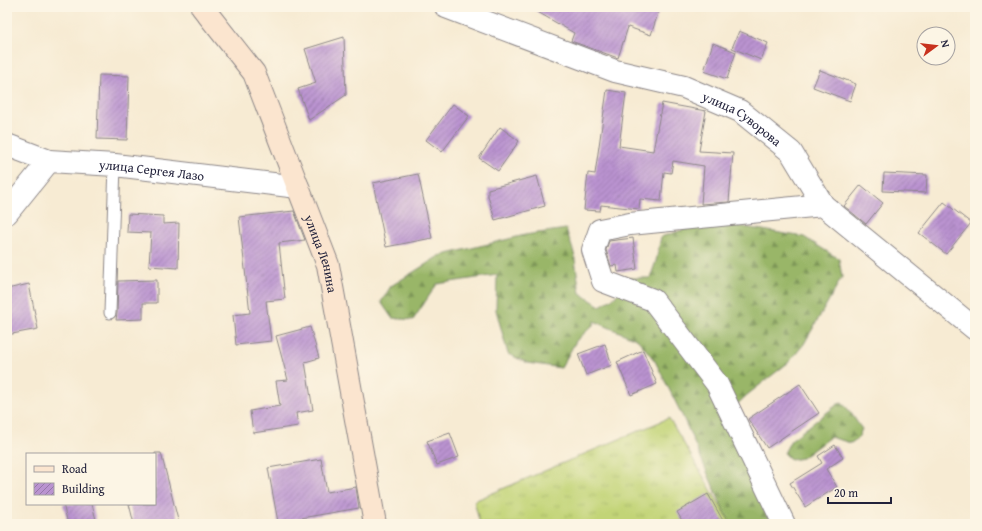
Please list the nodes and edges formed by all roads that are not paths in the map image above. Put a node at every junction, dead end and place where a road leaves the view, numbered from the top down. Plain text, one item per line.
1 (202, 7) edge
2 (446, 7) edge
3 (7, 145) edge
4 (49, 161) junction
5 (115, 165) junction
6 (298, 187) junction
7 (823, 204) junction
8 (7, 213) edge
9 (110, 313) dead end
10 (975, 329) edge
11 (375, 524) edge
12 (784, 524) edge

1 - 6 main road, улица Ленина
2 - 7 street, улица Суворова
3 - 4 street, улица Сергея Лазо
4 - 5 street, улица Сергея Лазо
4 - 8 street
5 - 6 street, улица Сергея Лазо
5 - 9 lane
6 - 11 main road, улица Ленина
7 - 10 street, улица Суворова
7 - 12 street

